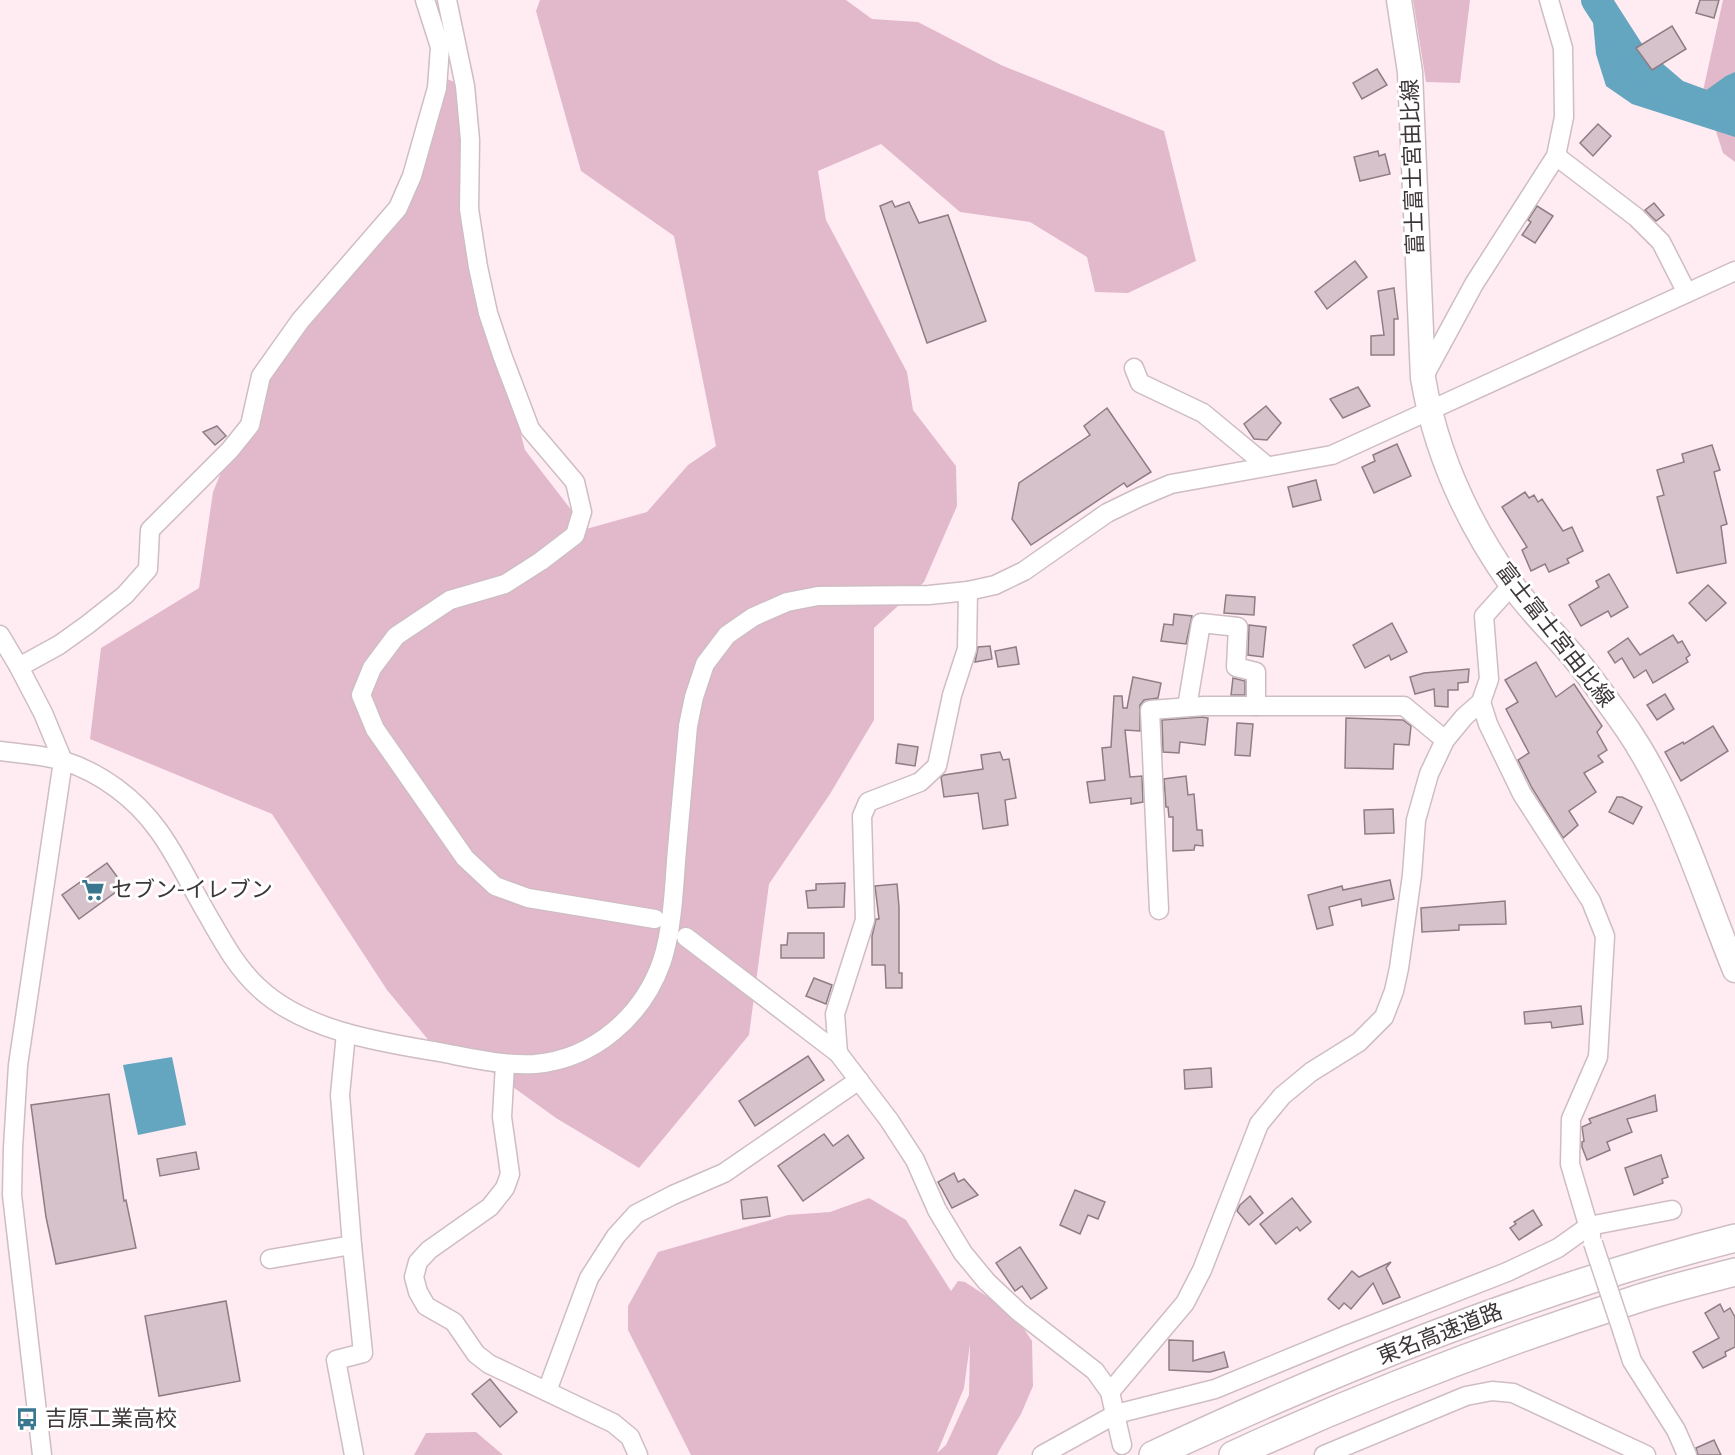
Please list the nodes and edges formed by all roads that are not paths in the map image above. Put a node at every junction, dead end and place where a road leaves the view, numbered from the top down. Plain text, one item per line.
1 (425, 0) edge
2 (447, 0) edge
3 (1399, 0) edge
4 (1549, 0) edge
5 (1556, 156) junction
6 (1735, 271) edge
7 (1687, 293) junction
8 (1134, 368) dead end
9 (1423, 378) junction
10 (1429, 412) junction
11 (1268, 466) junction
12 (1512, 585) junction
13 (968, 591) junction
14 (0, 635) edge
15 (19, 667) junction
16 (1481, 702) junction
17 (1256, 706) junction
18 (1187, 707) junction
19 (1445, 740) junction
20 (0, 751) edge
21 (63, 761) junction
22 (1160, 910) dead end
23 (655, 919) dead end
24 (686, 938) dead end
25 (1735, 970) edge
26 (346, 1033) junction
27 (838, 1053) junction
28 (505, 1064) junction
29 (859, 1080) junction
30 (1672, 1210) dead end
31 (1591, 1234) junction
32 (1735, 1238) edge
33 (352, 1245) junction
34 (270, 1259) dead end
35 (1735, 1272) edge
36 (547, 1391) junction
37 (1110, 1392) junction
38 (1116, 1414) junction
39 (1122, 1445) dead end
40 (42, 1455) edge
41 (354, 1455) edge
42 (638, 1455) edge
43 (1042, 1455) edge
44 (1154, 1455) edge
45 (1233, 1455) edge
46 (1324, 1455) edge
47 (1646, 1455) edge
48 (1687, 1455) edge

1 - 15 street
2 - 23 street
3 - 9 main road, 富士富士宮由比線
4 - 5 street
5 - 7 street
5 - 9 street
6 - 7 street
7 - 10 street
8 - 11 street
9 - 10 main road, 富士富士宮由比線
10 - 11 street
10 - 12 main road, 富士富士宮由比線
11 - 13 street
12 - 16 street
12 - 25 main road, 富士富士宮由比線
13 - 27 street
13 - 28 street
14 - 15 street
15 - 21 street
16 - 19 street
16 - 31 street
17 - 18 street
17 - 18 street
17 - 19 street
18 - 22 street
19 - 37 street
20 - 21 street
21 - 26 street
21 - 40 street
24 - 27 street
26 - 28 street
26 - 33 street
27 - 29 street
28 - 36 street
29 - 36 street
29 - 37 street
30 - 31 street
31 - 38 street
31 - 48 street, bridge
32 - 44 highway, 東名高速道路
33 - 34 street
33 - 41 street
35 - 45 highway, 東名高速道路
36 - 42 street
37 - 38 street
38 - 39 street
38 - 43 street
46 - 47 street

